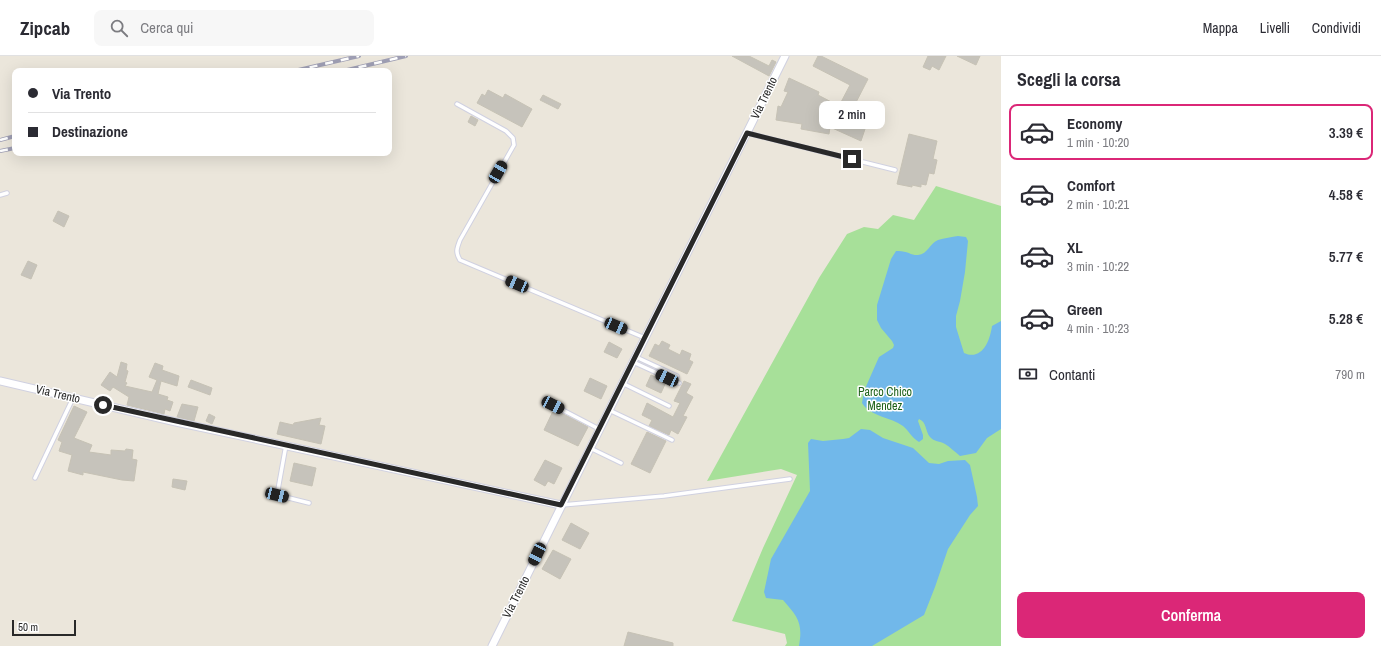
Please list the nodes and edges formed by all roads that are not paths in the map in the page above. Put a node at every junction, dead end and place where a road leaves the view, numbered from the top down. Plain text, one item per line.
1 (785, 56) edge
2 (457, 104) dead end
3 (747, 133) junction
4 (895, 170) dead end
5 (7, 193) dead end
6 (0, 195) edge
7 (645, 338) junction
8 (634, 359) junction
9 (676, 376) dead end
10 (0, 381) edge
11 (622, 383) junction
12 (679, 383) dead end
13 (73, 398) junction
14 (553, 405) dead end
15 (669, 406) dead end
16 (609, 410) junction
17 (599, 429) junction
18 (672, 440) dead end
19 (286, 445) junction
20 (590, 448) junction
21 (621, 462) dead end
22 (35, 478) dead end
23 (790, 479) dead end
24 (309, 503) dead end
25 (561, 505) junction
26 (492, 646) edge

1 - 3 street, Via Trento
2 - 7 lane
3 - 4 lane
3 - 7 street, Via Trento
5 - 6 lane
7 - 8 street, Via Trento
8 - 9 lane
8 - 11 street, Via Trento
8 - 12 lane
10 - 13 street, Via Trento
11 - 15 lane
11 - 16 street, Via Trento
13 - 19 street, Via Trento
13 - 22 lane
14 - 17 lane
16 - 17 street, Via Trento
16 - 18 lane
17 - 20 street, Via Trento
19 - 24 lane
19 - 25 street, Via Trento
20 - 21 lane
20 - 25 street, Via Trento
23 - 25 lane
25 - 26 street, Via Trento

